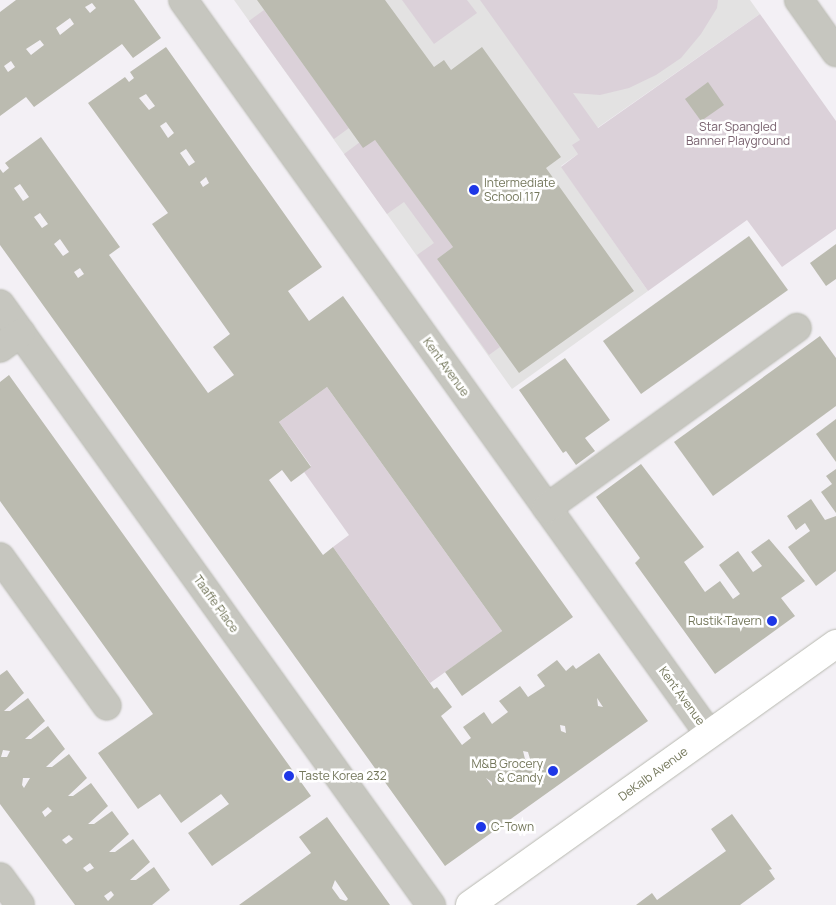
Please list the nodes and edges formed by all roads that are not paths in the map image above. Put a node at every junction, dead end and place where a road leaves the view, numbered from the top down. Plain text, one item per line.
1 (183, 0) edge
2 (799, 0) edge
3 (836, 52) edge
4 (0, 304) edge
5 (796, 328) dead end
6 (10, 340) edge
7 (547, 508) junction
8 (0, 557) edge
9 (836, 644) edge
10 (107, 706) dead end
11 (709, 734) junction
12 (0, 877) edge
13 (20, 905) edge
14 (432, 905) edge
15 (470, 905) edge

1 - 7 street, Kent Avenue
2 - 3 street
4 - 6 street, Taaffe Place
5 - 7 street
6 - 14 street, Taaffe Place
7 - 11 street, Kent Avenue
8 - 10 street
9 - 11 main road, DeKalb Avenue
11 - 15 main road, DeKalb Avenue
12 - 13 street

